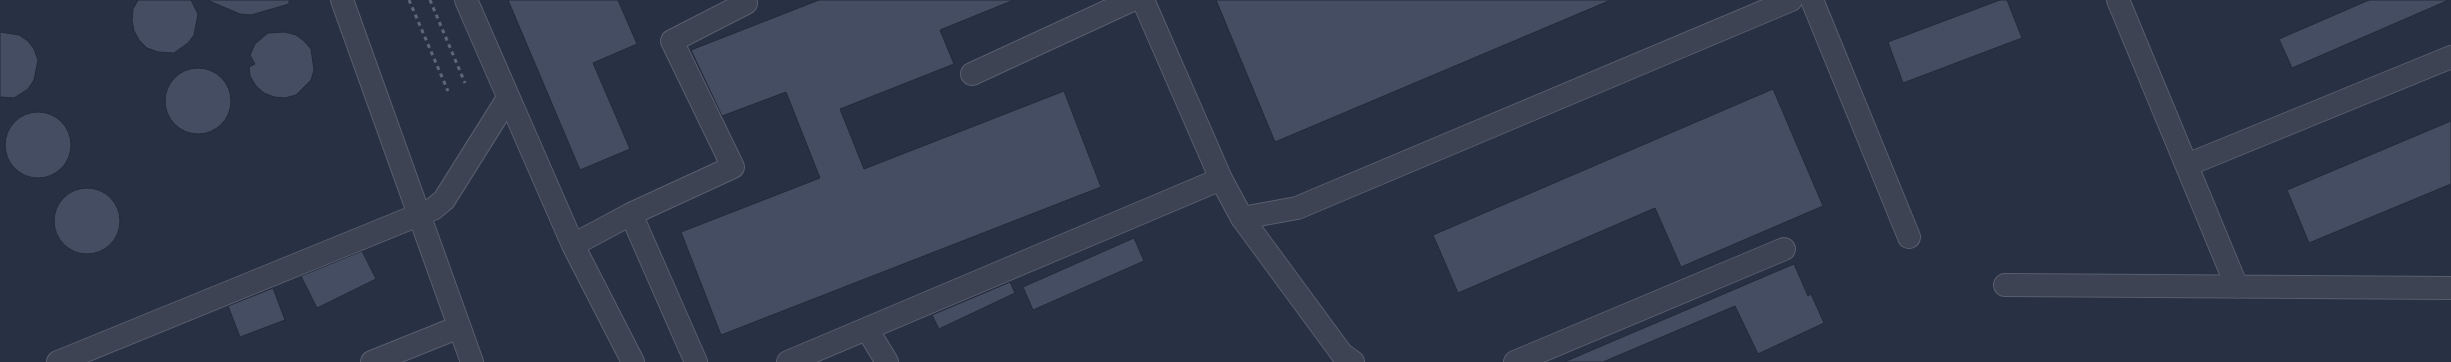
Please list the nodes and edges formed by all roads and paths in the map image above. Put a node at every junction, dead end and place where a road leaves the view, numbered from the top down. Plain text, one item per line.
1 (342, 0) edge
2 (466, 0) edge
3 (1132, 0) edge
4 (1143, 0) edge
5 (1791, 0) edge
6 (1812, 0) edge
7 (2118, 0) edge
8 (746, 3) dead end
9 (2451, 57) edge
10 (972, 74) dead end
11 (508, 98) junction
12 (2187, 165) junction
13 (1221, 179) junction
14 (420, 214) junction
15 (631, 214) junction
16 (1242, 218) junction
17 (1909, 237) dead end
18 (573, 245) junction
19 (1784, 250) dead end
20 (2005, 285) dead end
21 (2237, 287) junction
22 (2451, 288) edge
23 (459, 326) junction
24 (867, 328) junction
25 (1342, 359) edge
26 (58, 362) edge
27 (372, 362) edge
28 (472, 362) edge
29 (634, 362) edge
30 (696, 362) edge
31 (788, 362) edge
32 (887, 362) edge
33 (1515, 362) edge

1 - 14 lane
2 - 11 lane
3 - 10 lane
4 - 13 lane
5 - 16 lane
6 - 17 lane
7 - 12 lane
8 - 15 lane
9 - 12 lane
11 - 14 lane
11 - 18 lane
12 - 21 lane
13 - 16 lane
13 - 24 lane
14 - 23 lane
14 - 26 lane
15 - 18 lane
15 - 30 lane
16 - 25 lane
18 - 29 lane
19 - 33 lane
20 - 21 lane
21 - 22 lane
23 - 27 lane
23 - 28 lane
24 - 31 lane
24 - 32 lane

